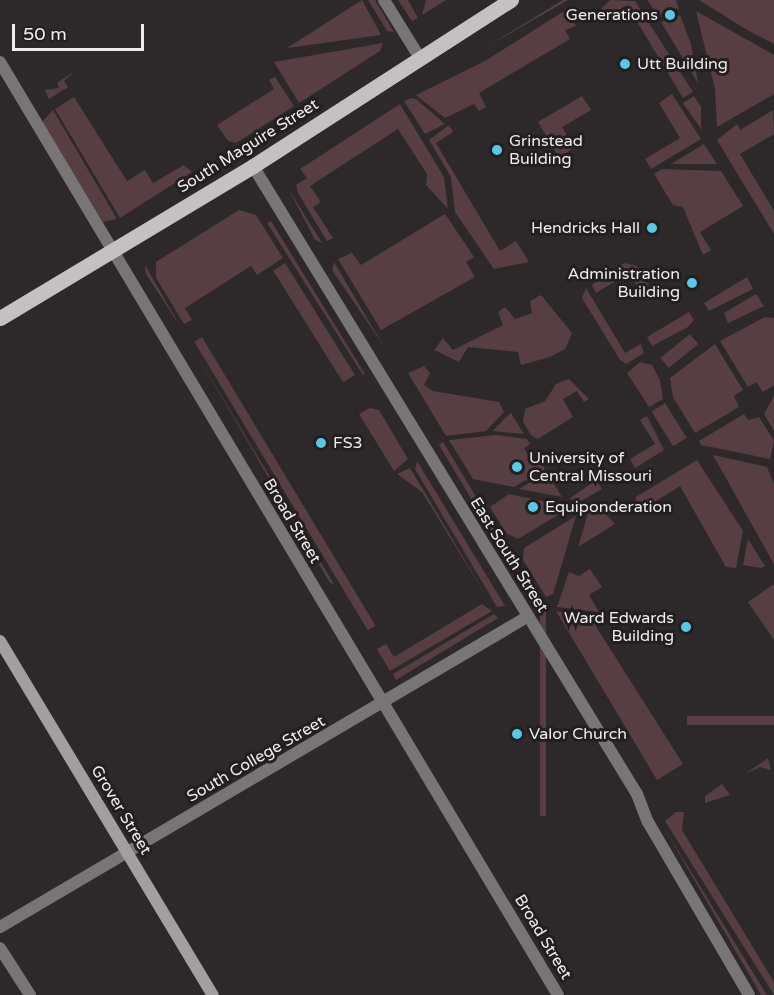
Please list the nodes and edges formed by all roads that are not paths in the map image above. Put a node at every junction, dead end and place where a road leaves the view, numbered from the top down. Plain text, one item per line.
1 (384, 0) edge
2 (511, 0) edge
3 (420, 58) junction
4 (0, 62) edge
5 (253, 166) junction
6 (115, 251) junction
7 (0, 318) edge
8 (527, 617) junction
9 (0, 641) edge
10 (382, 705) junction
11 (126, 852) junction
12 (0, 927) edge
13 (0, 948) edge
14 (30, 995) edge
15 (213, 995) edge
16 (558, 995) edge
17 (748, 995) edge

1 - 3 street
2 - 3 main road, South Maguire Street
3 - 5 main road, South Maguire Street
4 - 6 street, Broad Street
5 - 6 main road, South Maguire Street
5 - 8 street, East South Street
6 - 7 main road, South Maguire Street
6 - 10 street, Broad Street
8 - 10 street, South College Street
8 - 17 street, East South Street
9 - 11 street, Grover Street
10 - 11 street, South College Street
10 - 16 street, Broad Street
11 - 12 street, South College Street
11 - 15 street, Grover Street
13 - 14 street

